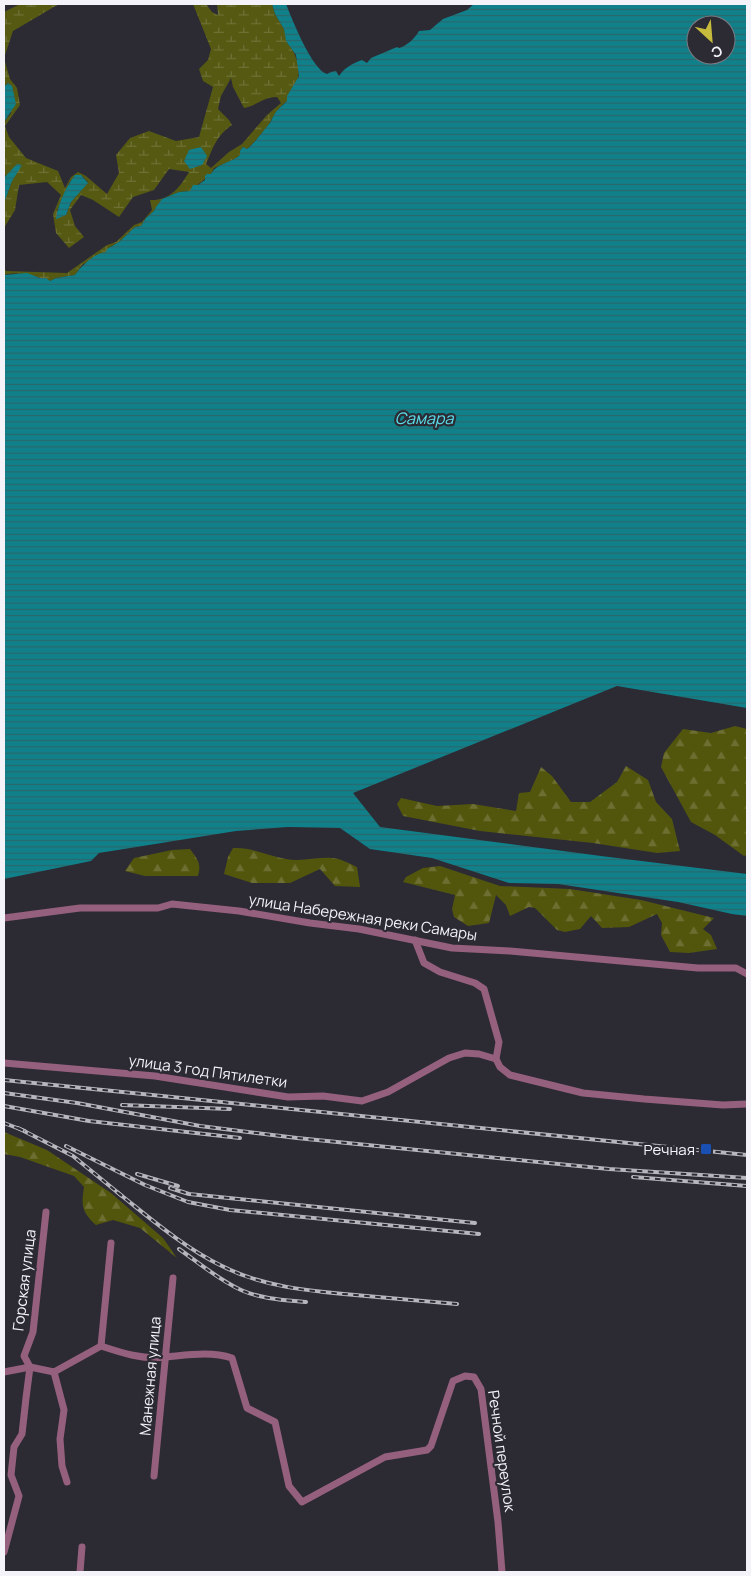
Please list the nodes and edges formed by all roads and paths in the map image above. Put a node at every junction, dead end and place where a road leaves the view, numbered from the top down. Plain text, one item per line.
1 (4, 918) edge
2 (415, 940) junction
3 (747, 974) edge
4 (496, 1060) junction
5 (4, 1063) edge
6 (747, 1104) edge
7 (46, 1212) dead end
8 (111, 1243) dead end
9 (173, 1278) dead end
10 (100, 1346) junction
11 (165, 1358) junction
12 (30, 1367) junction
13 (4, 1372) edge
14 (54, 1372) junction
15 (154, 1476) dead end
16 (67, 1482) dead end
17 (82, 1547) dead end
18 (4, 1552) edge
19 (80, 1572) edge
20 (502, 1572) edge

1 - 2 street, улица Набережная реки Самары
2 - 3 street, улица Набережная реки Самары
2 - 4 street
4 - 5 street, улица 3 год Пятилетки
4 - 6 street, улица 3 год Пятилетки
7 - 12 street, Горская улица
8 - 10 street
9 - 11 street, Манежная улица
10 - 11 street, Речной переулок
10 - 14 street
11 - 15 street, Манежная улица
11 - 20 street, Речной переулок
12 - 13 street
12 - 14 street
12 - 18 street, Горская улица
14 - 16 street
17 - 19 street

